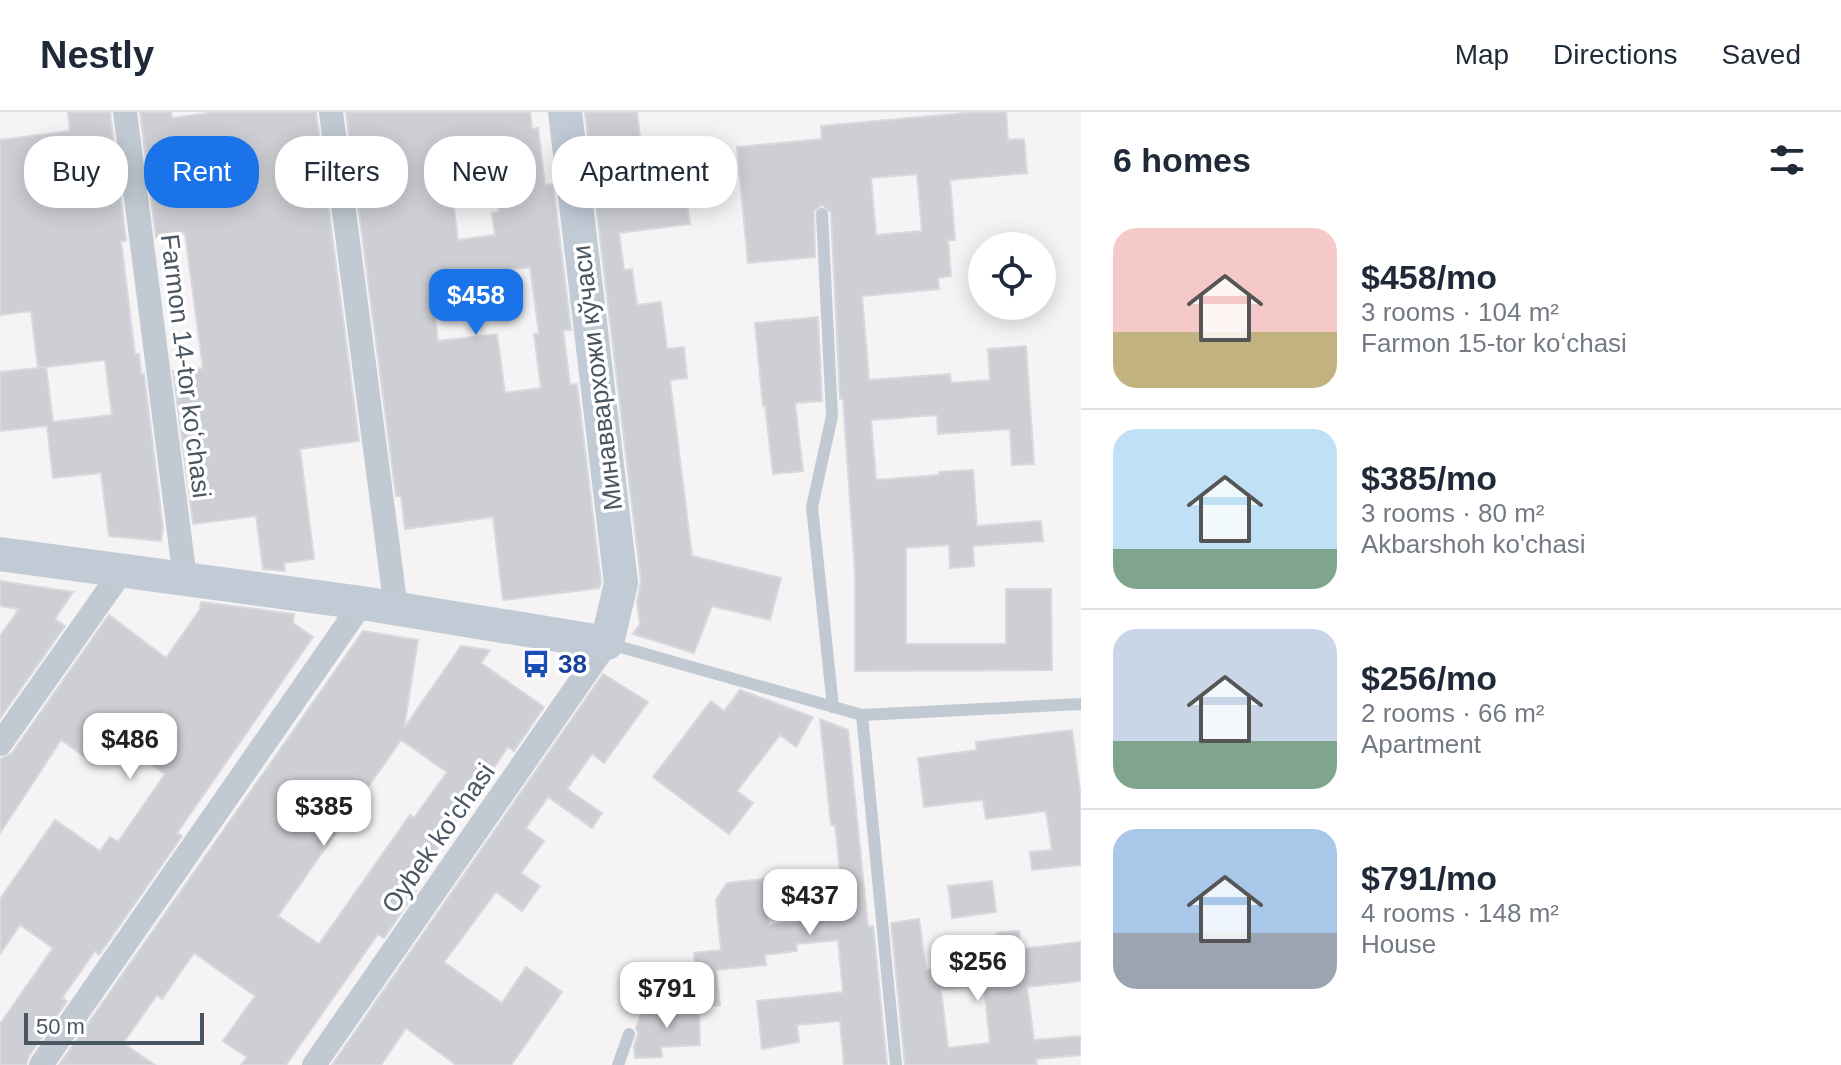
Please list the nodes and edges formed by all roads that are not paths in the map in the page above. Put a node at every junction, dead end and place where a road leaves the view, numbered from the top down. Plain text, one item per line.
1 (125, 112) edge
2 (331, 112) edge
3 (565, 112) edge
4 (822, 214) dead end
5 (0, 554) edge
6 (122, 571) junction
7 (185, 579) junction
8 (362, 603) junction
9 (396, 609) junction
10 (607, 643) junction
11 (1081, 704) edge
12 (833, 707) junction
13 (862, 715) junction
14 (0, 744) edge
15 (629, 1034) dead end
16 (41, 1065) edge
17 (314, 1065) edge
18 (618, 1065) edge
19 (896, 1065) edge

1 - 7 street, Farmon 14-tor koʻchasi
2 - 9 street
3 - 10 street, Минаввархожи кўчаси
4 - 12 lane
5 - 6 street
6 - 7 street
6 - 14 street
7 - 8 street
8 - 9 street
8 - 16 street
9 - 10 street
10 - 12 lane
10 - 17 street, Oybek ko'chasi
11 - 13 lane
12 - 13 lane
13 - 19 lane
15 - 18 lane

